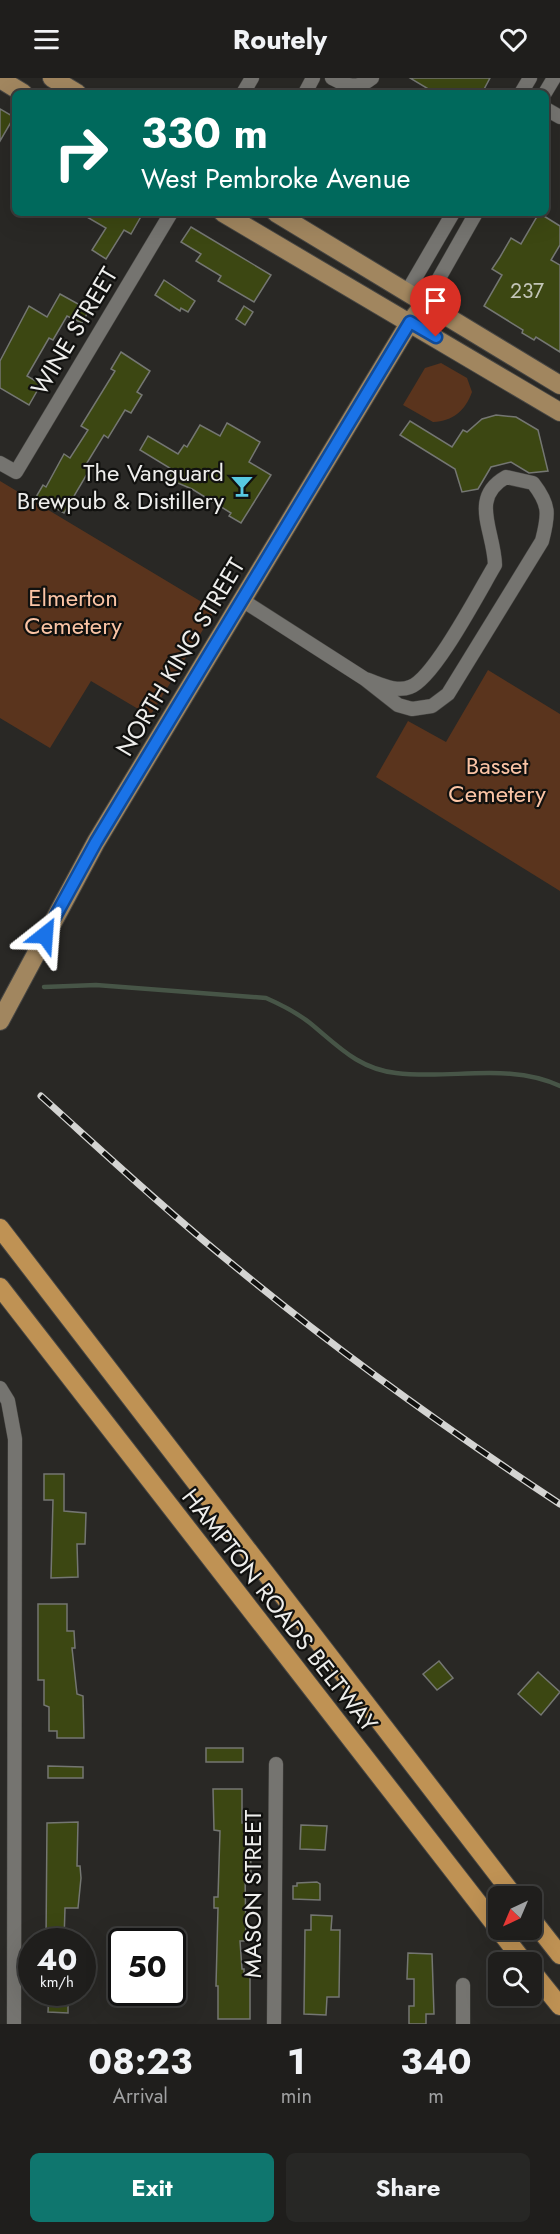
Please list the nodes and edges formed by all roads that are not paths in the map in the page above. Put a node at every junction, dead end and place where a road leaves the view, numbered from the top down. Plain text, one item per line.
1 (52, 78) edge
2 (332, 78) edge
3 (372, 78) edge
4 (0, 80) edge
5 (17, 90) edge
6 (72, 90) edge
7 (169, 216) edge
8 (229, 216) edge
9 (281, 216) edge
10 (451, 216) edge
11 (474, 216) edge
12 (407, 292) junction
13 (425, 303) junction
14 (410, 322) junction
15 (560, 386) edge
16 (560, 412) edge
17 (0, 463) edge
18 (242, 600) junction
19 (365, 679) junction
20 (0, 1021) edge
21 (0, 1228) edge
22 (0, 1287) edge
23 (0, 1388) edge
24 (0, 1526) edge
25 (15, 1526) junction
26 (276, 1764) dead end
27 (506, 1886) edge
28 (542, 1932) edge
29 (516, 1952) edge
30 (560, 1955) edge
31 (542, 1984) edge
32 (463, 1985) dead end
33 (560, 2006) edge
34 (14, 2024) edge
35 (274, 2024) edge
36 (463, 2024) edge

1 - 6 main road
2 - 3 street
4 - 5 main road
7 - 17 street, WINE STREET
8 - 14 main road
9 - 12 main road
10 - 12 street
11 - 13 street, NORTH KING STREET
12 - 13 main road
12 - 14 main road
13 - 14 main road, NORTH KING STREET
13 - 15 main road
14 - 16 main road
14 - 18 main road, NORTH KING STREET
18 - 19 street
18 - 20 main road, NORTH KING STREET
19 - 19 street
21 - 27 highway, HAMPTON ROADS BELTWAY
22 - 29 highway, HAMPTON ROADS BELTWAY
23 - 25 street
24 - 25 street
25 - 34 street
26 - 35 street, MASON STREET
28 - 30 highway
31 - 33 highway
32 - 36 street

